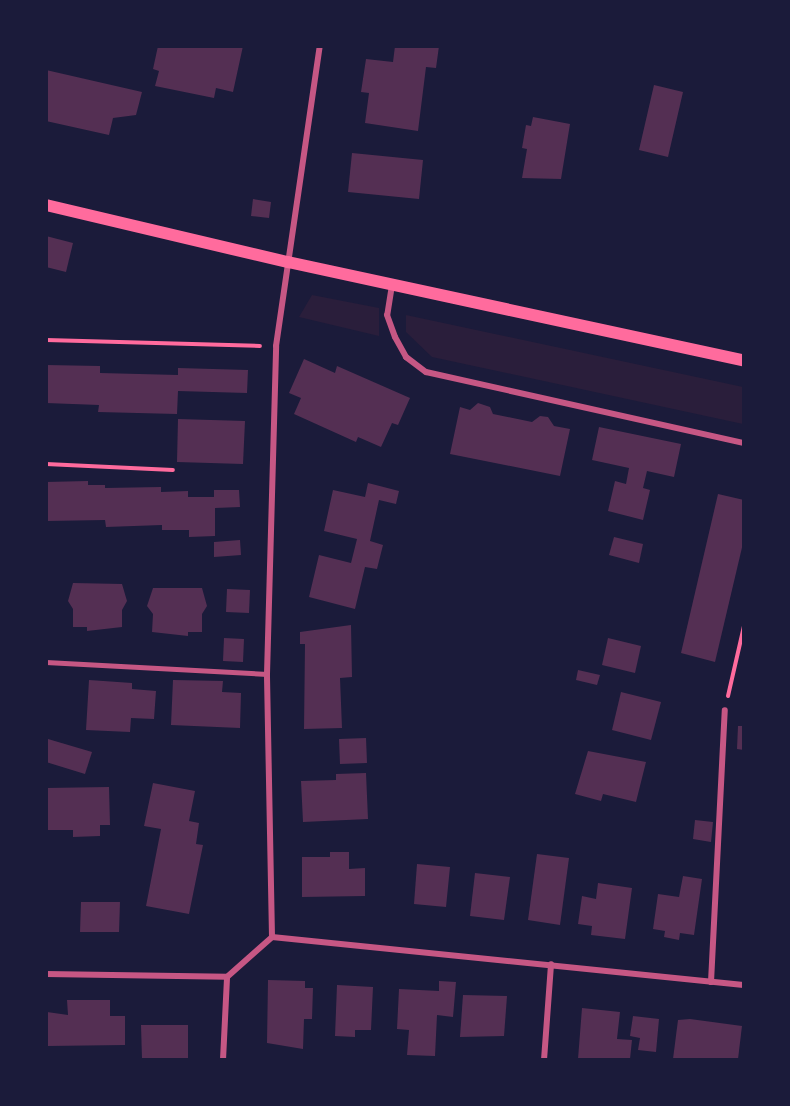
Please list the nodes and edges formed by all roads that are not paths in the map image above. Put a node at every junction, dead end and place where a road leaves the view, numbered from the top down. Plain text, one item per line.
1 (320, 46) edge
2 (46, 205) edge
3 (288, 262) junction
4 (393, 285) junction
5 (744, 361) edge
6 (744, 443) edge
7 (46, 662) edge
8 (267, 674) junction
9 (725, 710) road end
10 (272, 937) junction
11 (551, 964) junction
12 (46, 975) edge
13 (226, 977) junction
14 (711, 982) junction
15 (744, 985) edge
16 (223, 1059) edge
17 (544, 1059) edge

1 - 3 street
2 - 3 main road
3 - 4 main road
3 - 8 street
4 - 5 main road
4 - 6 street
7 - 8 lane
8 - 10 street
9 - 14 street
10 - 11 street
10 - 13 street
11 - 14 street
11 - 17 street
12 - 13 street
13 - 16 street
14 - 15 street

